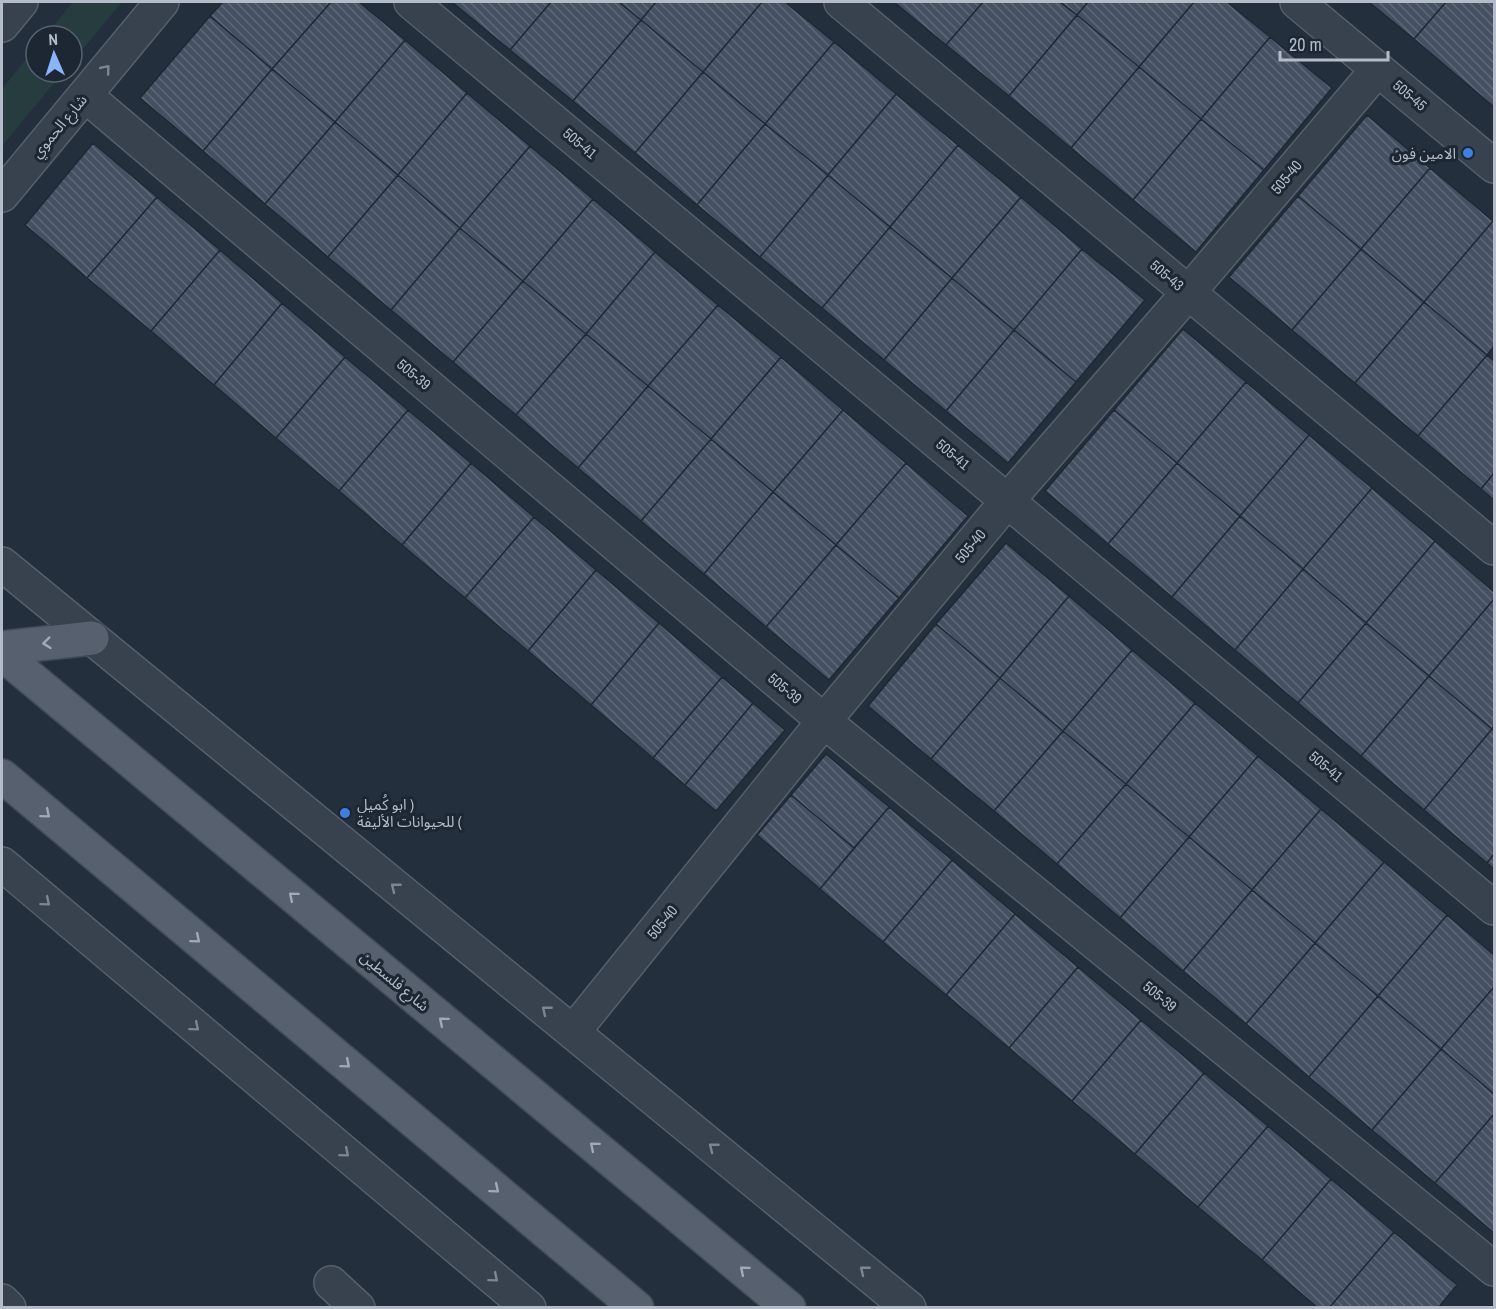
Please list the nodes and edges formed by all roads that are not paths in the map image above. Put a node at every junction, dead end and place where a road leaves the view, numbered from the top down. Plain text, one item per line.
1 (21, 2) edge
2 (162, 2) edge
3 (411, 2) edge
4 (840, 2) edge
5 (1297, 2) edge
6 (2, 25) edge
7 (1378, 69) junction
8 (85, 95) junction
9 (1494, 166) edge
10 (2, 195) edge
11 (1188, 293) junction
12 (1008, 500) junction
13 (1494, 548) edge
14 (2, 564) edge
15 (92, 638) junction
16 (2, 648) edge
17 (2, 654) edge
18 (824, 721) junction
19 (2, 776) edge
20 (2, 864) edge
21 (1494, 908) edge
22 (573, 1032) junction
23 (1494, 1269) edge
24 (332, 1283) dead end
25 (2, 1301) edge
26 (9, 1308) edge
27 (358, 1308) edge
28 (529, 1308) edge
29 (637, 1308) edge
30 (789, 1308) edge
31 (909, 1308) edge

1 - 6 street
8 -> 2 street, شارع الحموي
3 - 12 street, 505-41
4 - 11 street, 505-43
5 - 7 street, 505-45
7 - 9 street, 505-45
7 - 11 street, 505-40
8 - 10 street, شارع الحموي
8 - 18 street, 505-39
11 - 12 street, 505-40
11 - 13 street, 505-43
12 - 18 street, 505-40
12 - 21 street, 505-41
14 - 15 street
15 -> 16 main road
22 -> 15 street
30 -> 17 main road, شارع فلسطين
18 - 22 street, 505-40
18 - 23 street, 505-39
19 -> 29 main road
20 -> 28 street
31 -> 22 street
24 - 27 street
25 - 26 street

